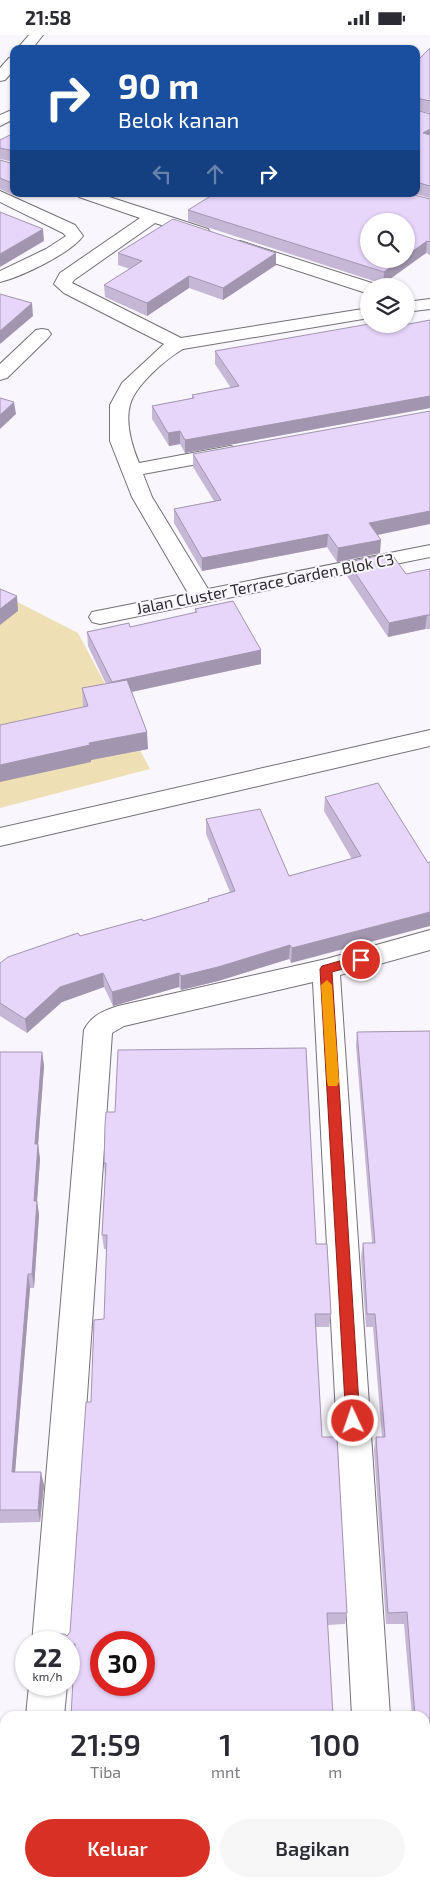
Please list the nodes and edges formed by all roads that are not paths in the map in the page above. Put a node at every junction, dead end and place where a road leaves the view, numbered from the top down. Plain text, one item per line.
1 (36, 35) edge
2 (27, 45) edge
3 (10, 66) edge
4 (0, 77) edge
5 (0, 196) edge
6 (94, 197) edge
7 (152, 217) junction
8 (0, 277) edge
9 (360, 285) edge
10 (360, 314) edge
11 (42, 334) dead end
12 (178, 344) junction
13 (0, 374) edge
14 (247, 449) edge
15 (131, 470) junction
16 (430, 551) edge
17 (200, 595) junction
18 (100, 617) dead end
19 (430, 738) edge
20 (0, 837) edge
21 (430, 940) edge
22 (326, 969) junction
23 (52, 1631) edge
24 (47, 1696) edge
25 (45, 1711) edge
26 (371, 1711) edge

1 - 2 street
3 - 4 street
5 - 8 street
6 - 7 street
7 - 9 street
7 - 12 street
10 - 12 street
11 - 13 street
12 - 15 street
14 - 15 street
15 - 17 street
16 - 17 street, Jalan Cluster Terrace Garden Blok C3
17 - 18 street, Jalan Cluster Terrace Garden Blok C3
19 - 20 street
21 - 22 street
22 - 23 street
22 - 26 street
24 - 25 street

